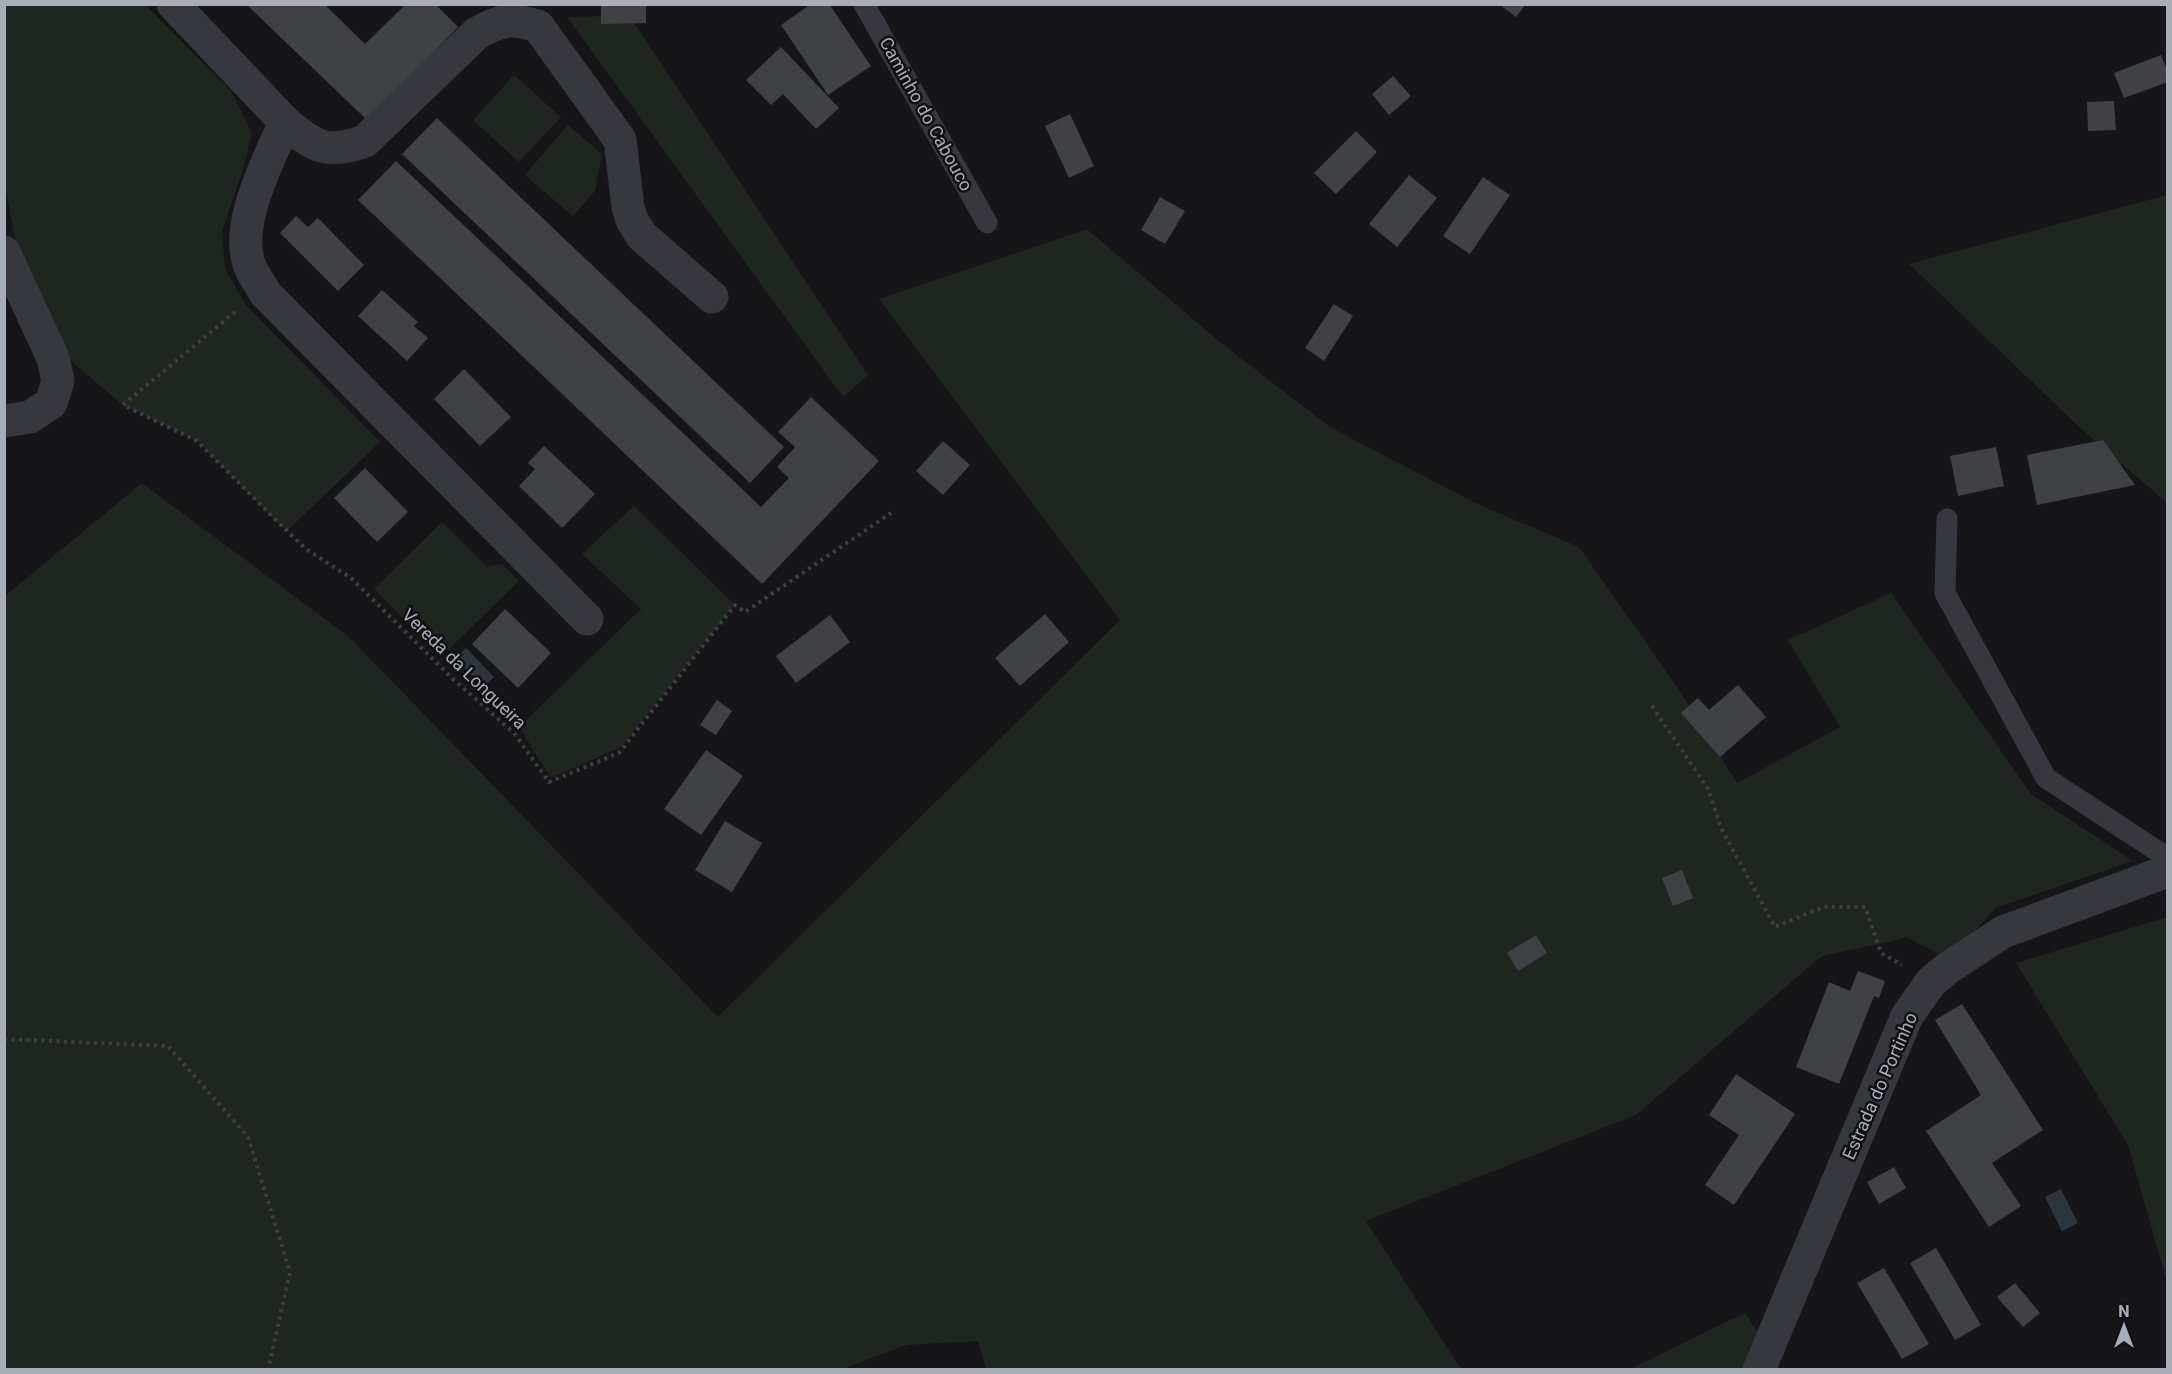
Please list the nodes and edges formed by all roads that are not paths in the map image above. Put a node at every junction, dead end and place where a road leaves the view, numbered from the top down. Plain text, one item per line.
1 (173, 4) edge
2 (864, 4) edge
3 (285, 122) junction
4 (987, 223) dead end
5 (4, 252) edge
6 (712, 297) dead end
7 (4, 421) edge
8 (1947, 519) dead end
9 (587, 619) dead end
10 (2168, 858) edge
11 (2168, 871) edge
12 (1760, 1370) edge

1 - 3 street
2 - 4 lane, Caminho do Cabouco
3 - 6 street
3 - 9 street
5 - 7 street
8 - 10 lane
11 - 12 street, Estrada do Portinho

